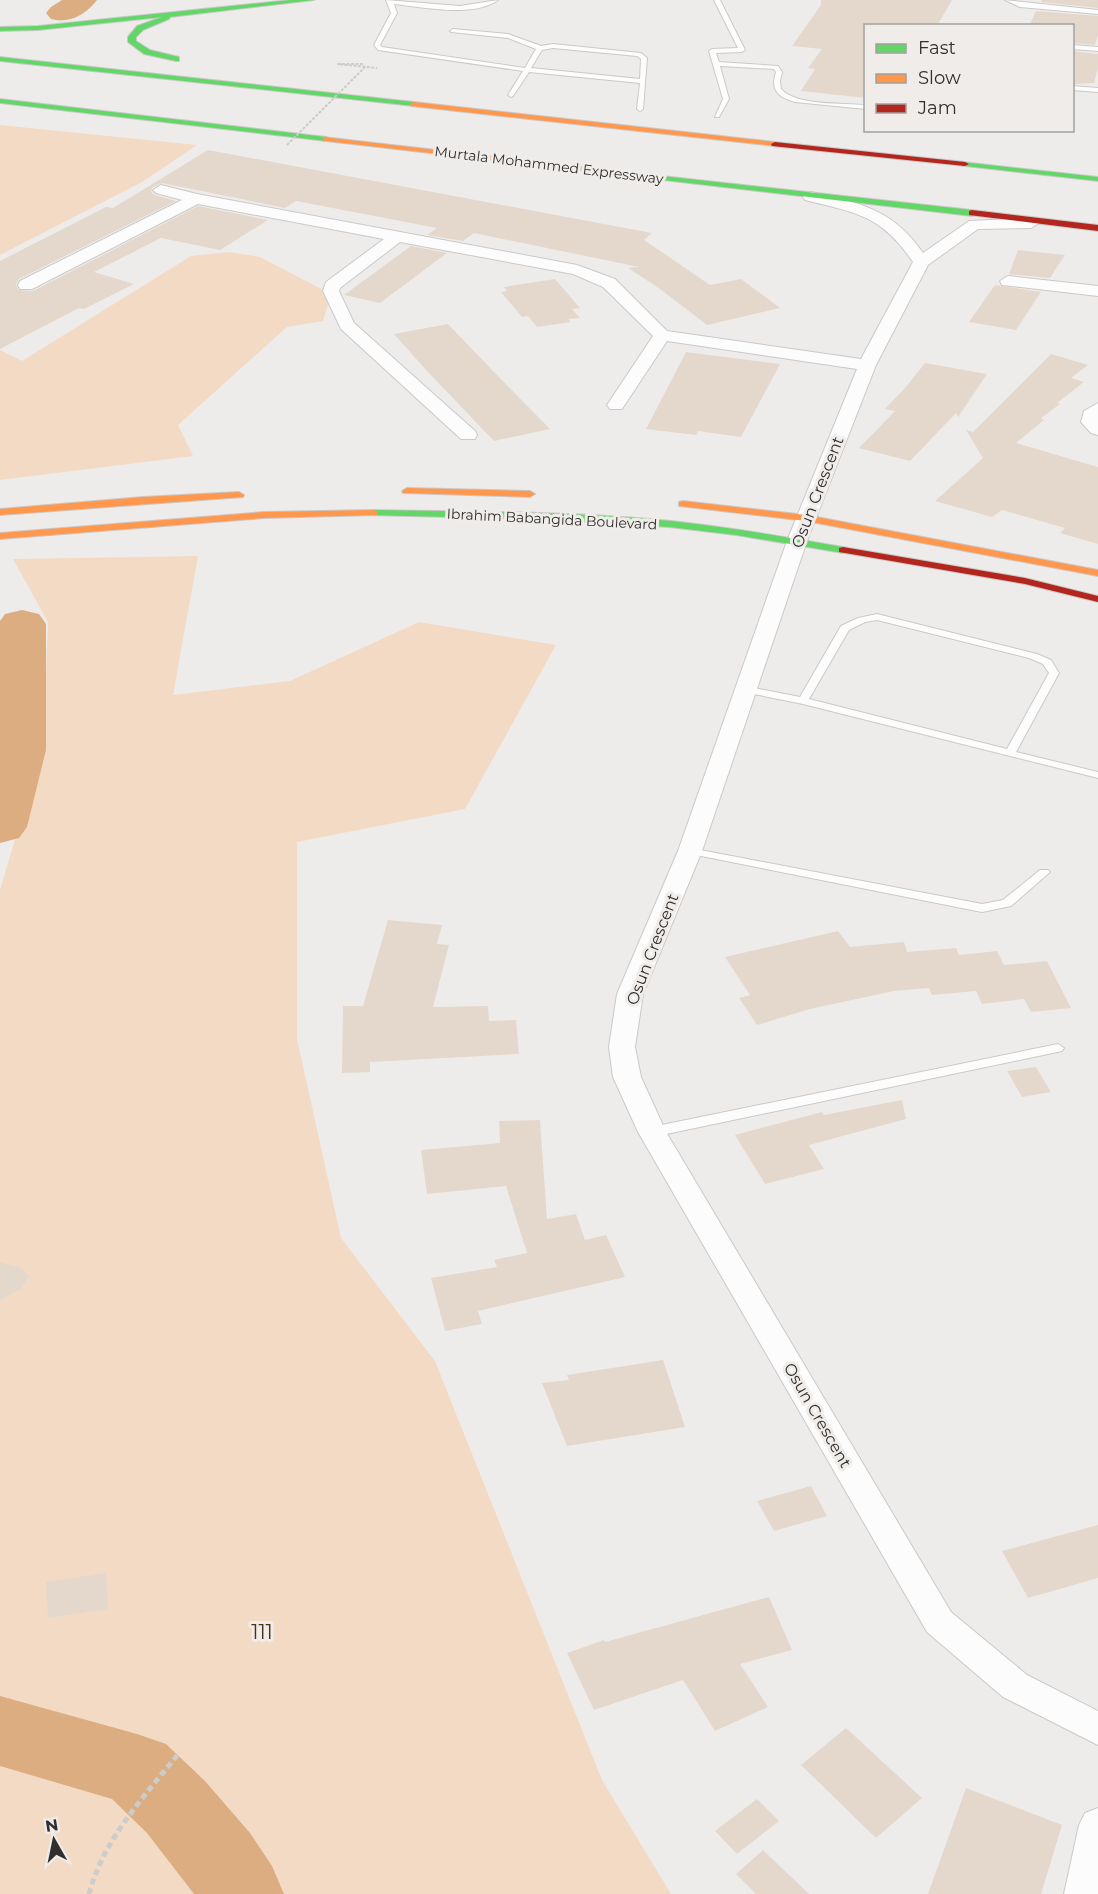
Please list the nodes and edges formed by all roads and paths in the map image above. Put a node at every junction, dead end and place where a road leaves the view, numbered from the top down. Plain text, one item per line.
1 (311, 0) edge
2 (495, 0) edge
3 (717, 0) edge
4 (1008, 0) edge
5 (390, 1) edge
6 (192, 12) junction
7 (1098, 12) edge
8 (0, 29) edge
9 (453, 31) dead end
10 (0, 39) edge
11 (23, 42) dead end
12 (1074, 47) edge
13 (540, 48) junction
14 (1098, 49) edge
15 (129, 54) dead end
16 (0, 59) edge
17 (716, 64) junction
18 (364, 65) junction
19 (371, 65) dead end
20 (379, 66) dead end
21 (386, 70) dead end
22 (527, 70) junction
23 (643, 81) junction
24 (1074, 88) edge
25 (1098, 90) edge
26 (511, 95) dead end
27 (0, 101) edge
28 (864, 107) edge
29 (640, 109) dead end
30 (718, 116) dead end
31 (287, 146) dead end
32 (1098, 179) edge
33 (161, 190) dead end
34 (797, 194) junction
35 (196, 199) junction
36 (1058, 224) junction
37 (1098, 228) edge
38 (398, 236) junction
39 (921, 262) junction
40 (1008, 281) dead end
41 (26, 285) dead end
42 (1098, 291) edge
43 (662, 335) junction
44 (867, 365) junction
45 (616, 405) dead end
46 (1098, 409) edge
47 (1098, 429) edge
48 (468, 435) dead end
49 (391, 492) dead end
50 (248, 495) dead end
51 (546, 495) dead end
52 (670, 503) dead end
53 (0, 512) edge
54 (801, 530) junction
55 (0, 536) edge
56 (1098, 573) edge
57 (1098, 599) edge
58 (744, 689) junction
59 (803, 701) junction
60 (1010, 753) junction
61 (1096, 775) dead end
62 (690, 851) junction
63 (1044, 872) dead end
64 (1059, 1048) dead end
65 (652, 1132) junction
66 (1098, 1729) edge
67 (179, 1753) dead end
68 (1098, 1825) edge
69 (89, 1894) edge
70 (1083, 1894) edge

1 - 6 main road
2 - 5 lane
3 - 17 lane
4 - 7 lane
5 - 22 lane
6 - 8 main road
6 - 15 main road
9 - 13 lane
10 - 11 main road
12 - 14 lane
13 - 22 lane
13 - 23 lane
16 - 32 main road
17 - 28 lane
17 - 30 lane
18 - 18 path
18 - 21 path
18 - 31 path, bridge
19 - 20 path
22 - 23 lane
22 - 26 lane
23 - 29 lane
24 - 25 lane
27 - 34 main road, Murtala Mohammed Expressway
33 - 35 street
34 - 36 main road, Murtala Mohammed Expressway
34 - 39 street
35 - 38 street
35 - 41 street
36 - 37 main road, Murtala Mohammed Expressway
36 - 39 street
38 - 43 street
38 - 48 street
39 - 44 street, Osun Crescent
40 - 42 street
43 - 44 street
43 - 45 street
44 - 54 street, Osun Crescent
46 - 47 street
49 - 51 main road, Ibrahim Babangida Boulevard
50 - 53 main road
52 - 54 main road, Ibrahim Babangida Boulevard
54 - 55 main road, Ibrahim Babangida Boulevard
54 - 56 main road, Ibrahim Babangida Boulevard
54 - 57 main road, Ibrahim Babangida Boulevard
54 - 58 street, Osun Crescent
58 - 59 lane
58 - 62 street, Osun Crescent
59 - 60 lane
59 - 60 lane
60 - 61 lane
62 - 63 lane
62 - 65 street, Osun Crescent
64 - 65 lane
65 - 66 street, Osun Crescent
67 - 69 path
68 - 70 street

